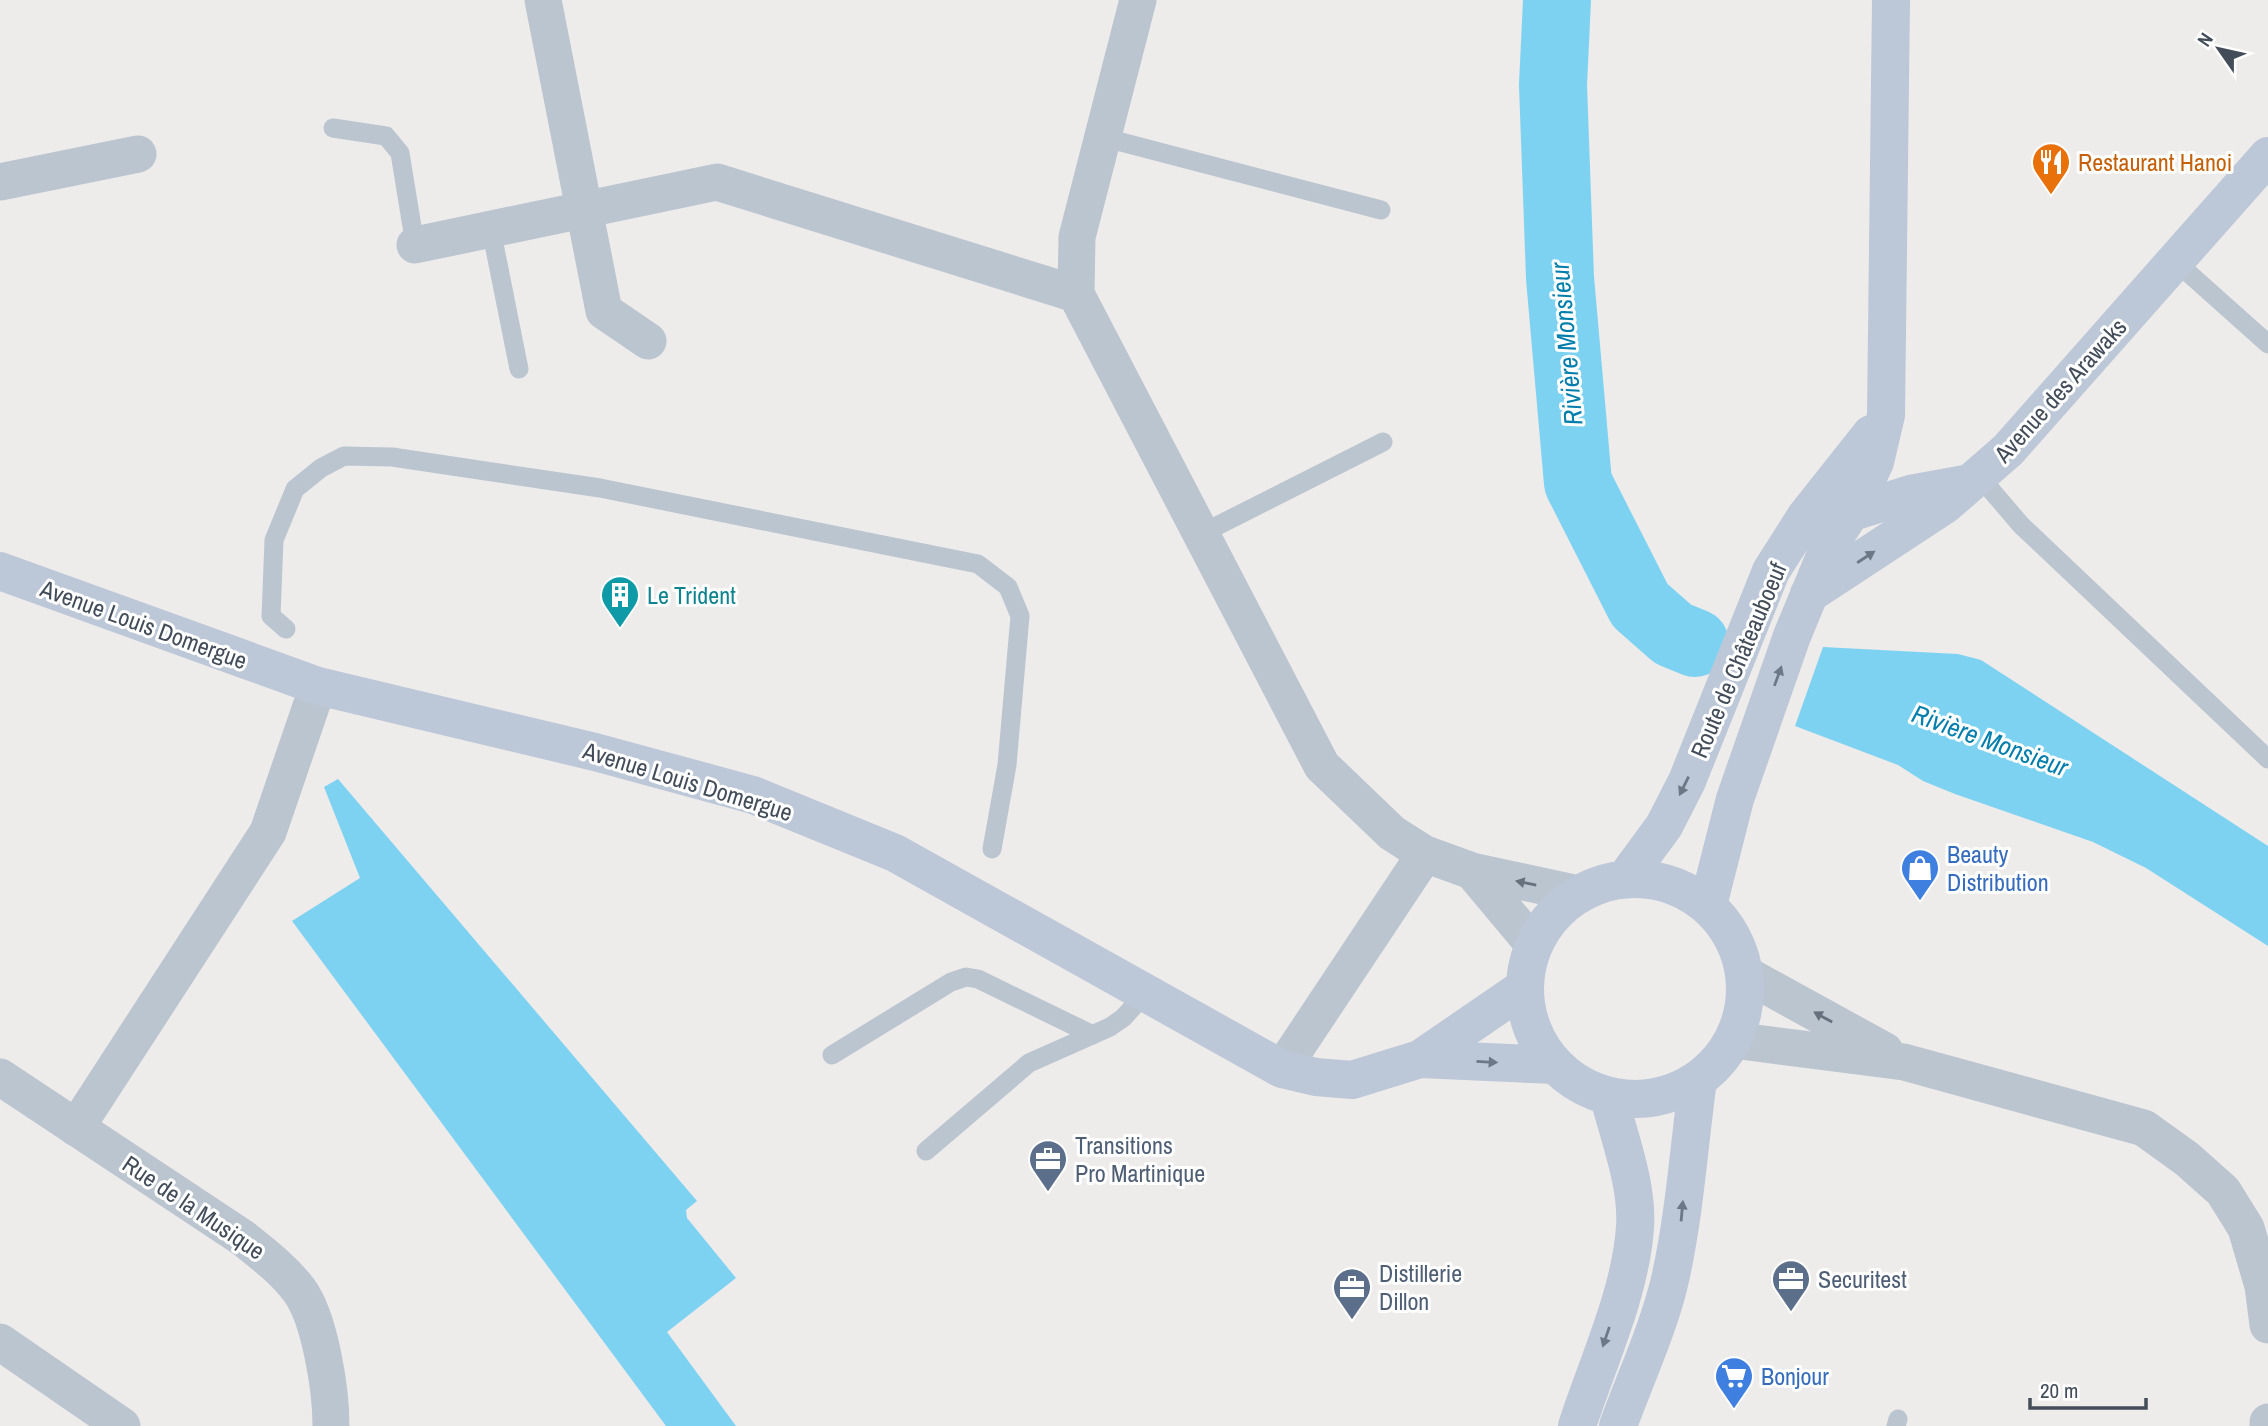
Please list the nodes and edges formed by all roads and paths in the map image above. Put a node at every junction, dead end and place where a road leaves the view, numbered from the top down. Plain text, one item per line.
1 (543, 0) edge
2 (1138, 0) edge
3 (1891, 0) edge
4 (333, 128) dead end
5 (1102, 137) junction
6 (138, 154) dead end
7 (2268, 156) edge
8 (0, 182) edge
9 (1381, 210) dead end
10 (586, 211) junction
11 (491, 229) junction
12 (415, 245) joint
13 (2175, 261) junction
14 (1076, 294) junction
15 (648, 341) dead end
16 (2268, 344) edge
17 (519, 369) dead end
18 (1885, 415) junction
19 (1383, 442) dead end
20 (1975, 480) junction
21 (1851, 512) junction
22 (1201, 534) junction
23 (1795, 535) junction
24 (0, 571) edge
25 (1809, 594) junction
26 (286, 629) dead end
27 (318, 686) junction
28 (2268, 759) edge
29 (992, 849) dead end
30 (1425, 854) junction
31 (1472, 872) junction
32 (1625, 879) junction
33 (1579, 894) junction
34 (1708, 905) junction
35 (1534, 945) junction
36 (1745, 974) junction
37 (1525, 988) junction
38 (1145, 994) junction
39 (1093, 1035) junction
40 (1733, 1040) junction
41 (832, 1055) dead end
42 (1420, 1059) junction
43 (1904, 1062) junction
44 (1555, 1065) junction
45 (1282, 1069) junction
46 (0, 1077) edge
47 (1698, 1080) junction
48 (1609, 1097) junction
49 (76, 1128) junction
50 (926, 1151) dead end
51 (2268, 1325) edge
52 (0, 1342) edge
53 (1628, 1418) edge
54 (122, 1426) edge
55 (331, 1426) edge
56 (1577, 1426) edge

1 - 10 street
2 - 5 street
3 - 18 main road, Route de Châteauboeuf
4 - 12 lane
5 - 9 lane
5 - 14 street
6 - 8 street
7 - 13 main road, Avenue des Arawaks
10 - 11 street
10 - 14 street
10 - 15 street
11 - 12 street
11 - 17 lane
13 - 16 lane
13 - 20 main road, Avenue des Arawaks
14 - 22 street
18 - 21 main road, Route de Châteauboeuf
18 - 23 main road, Route de Châteauboeuf
19 - 22 lane
20 - 21 main road, Avenue des Arawaks
25 -> 20 main road
20 - 28 lane
21 - 23 main road, Avenue des Arawaks
21 - 25 main road, Route de Châteauboeuf
22 - 30 street
23 -> 32 main road, Route de Châteauboeuf
24 - 27 main road, Avenue Louis Domergue
34 -> 25 main road, Route de Châteauboeuf
26 - 29 lane
27 - 38 main road, Avenue Louis Domergue
27 - 49 street
30 - 31 street
30 - 45 street
33 -> 31 street
31 - 35 street
32 - 33 main road
32 - 34 main road
33 - 35 main road
34 - 36 main road
35 - 37 main road
36 - 40 main road
43 -> 36 street
37 - 42 main road, Avenue Louis Domergue
37 - 44 main road
38 - 39 lane
38 - 45 main road, Avenue Louis Domergue
39 - 41 lane
39 - 50 lane
40 - 43 street
40 - 47 main road
42 -> 44 main road, Avenue Louis Domergue
42 - 45 main road, Avenue Louis Domergue
43 - 51 street
44 - 48 main road
46 - 49 street, Rue de la Musique
47 - 48 main road
53 -> 47 main road
48 -> 56 main road
49 - 55 street, Rue de la Musique
52 - 54 street

